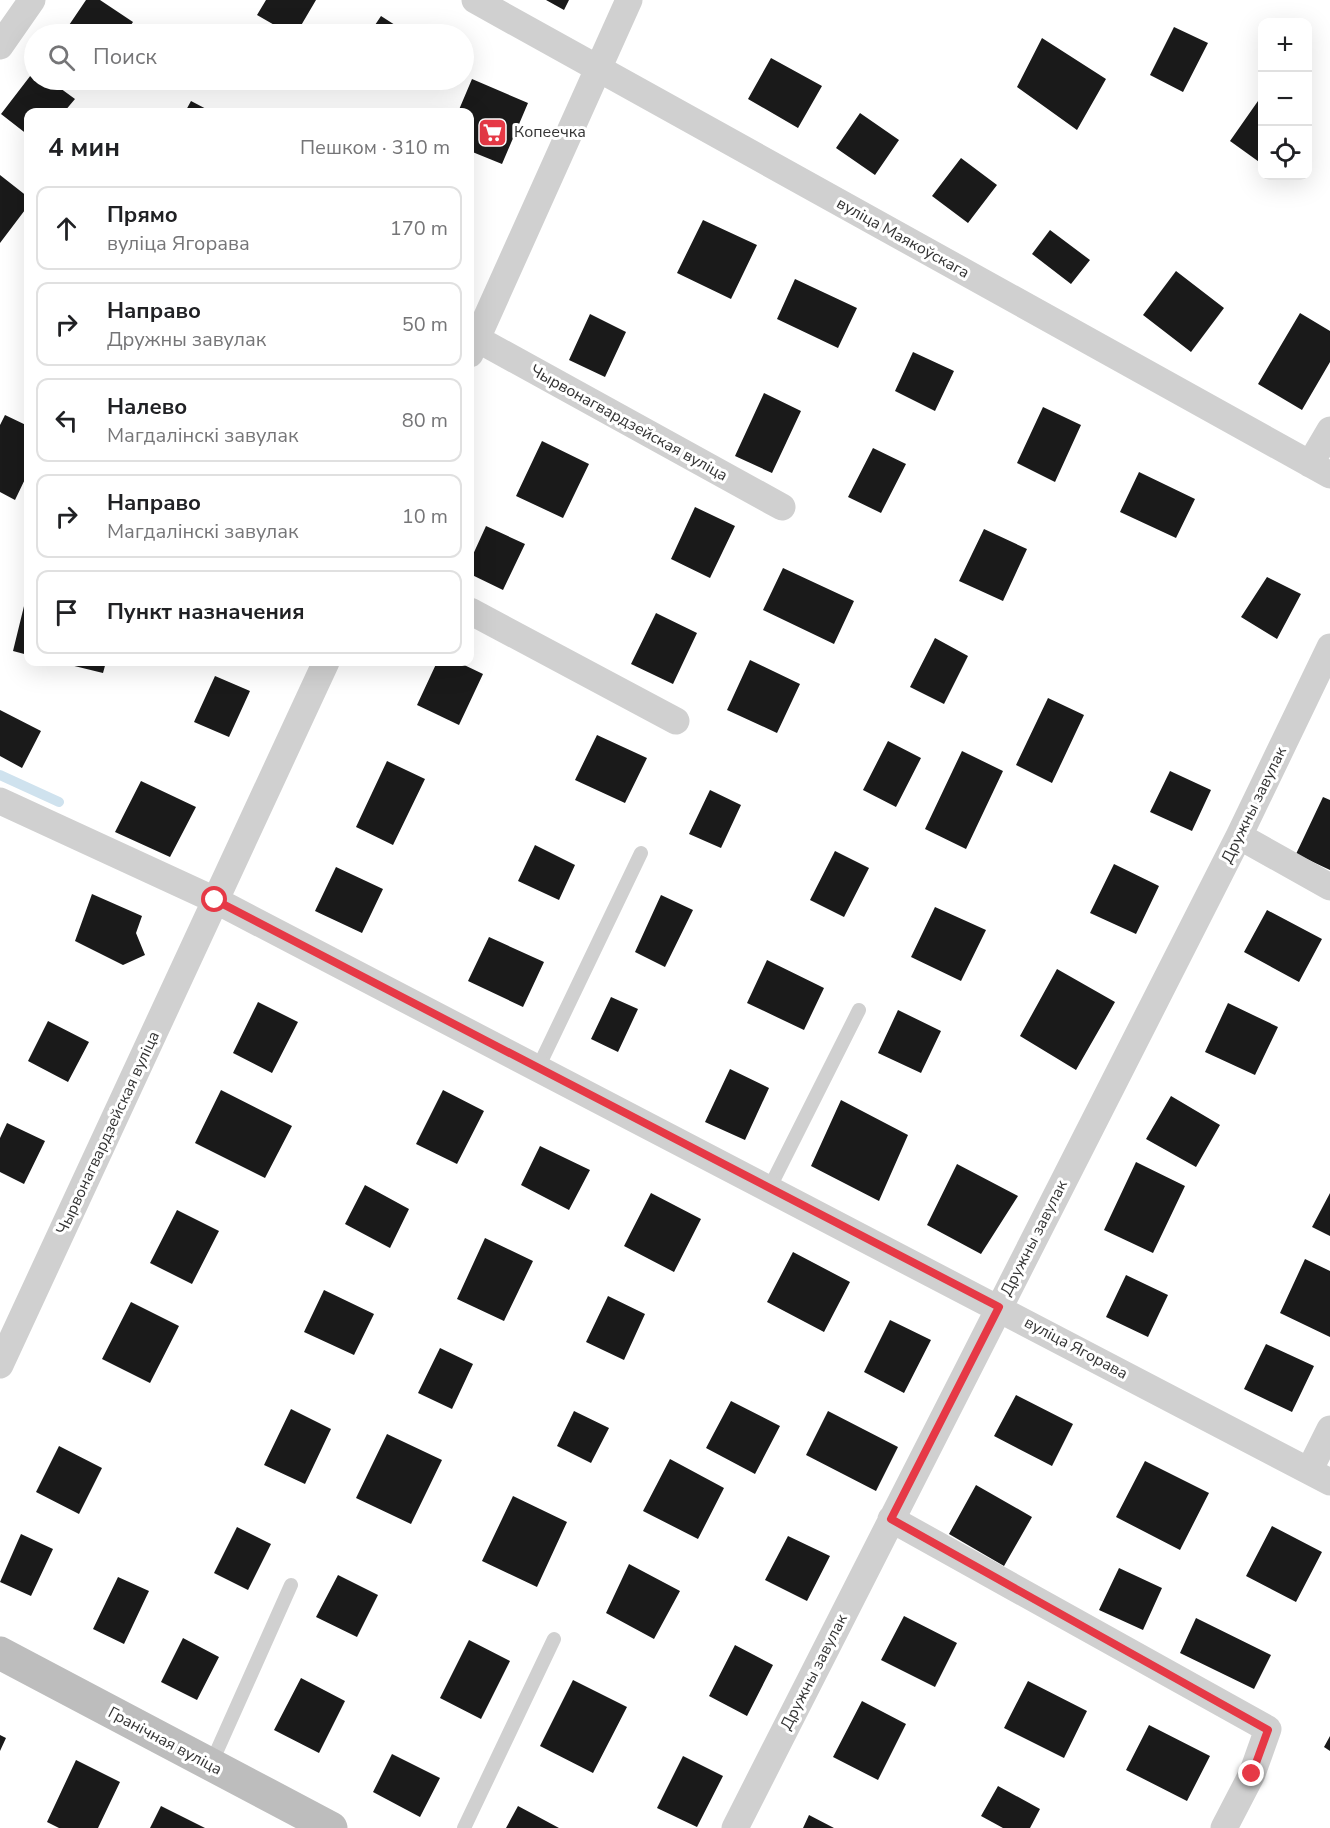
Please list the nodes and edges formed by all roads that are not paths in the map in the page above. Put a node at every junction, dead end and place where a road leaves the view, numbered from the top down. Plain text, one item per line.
1 (32, 0) edge
2 (476, 0) edge
3 (629, 0) edge
4 (0, 46) edge
5 (597, 68) junction
6 (474, 339) edge
7 (474, 344) edge
8 (1330, 430) edge
9 (1320, 470) edge
10 (782, 507) dead end
11 (474, 613) edge
12 (1330, 647) edge
13 (324, 666) edge
14 (676, 721) dead end
15 (0, 801) edge
16 (1239, 836) junction
17 (641, 853) dead end
18 (1330, 886) edge
19 (215, 900) junction
20 (859, 1010) dead end
21 (537, 1070) junction
22 (769, 1189) junction
23 (999, 1307) junction
24 (0, 1365) edge
25 (1330, 1429) edge
26 (1320, 1477) edge
27 (891, 1519) junction
28 (291, 1585) dead end
29 (554, 1639) dead end
30 (0, 1653) edge
31 (210, 1766) junction
32 (331, 1828) edge
33 (464, 1828) edge
34 (735, 1828) edge
35 (1224, 1828) edge

1 - 4 street
2 - 5 street, вуліца Маякоўскага
3 - 5 street, Чырвонагвардзейская вуліца
5 - 6 street, Чырвонагвардзейская вуліца
5 - 9 street, вуліца Маякоўскага
7 - 10 street, Чырвонагвардзейская вуліца
8 - 9 street
11 - 14 street
12 - 16 street, Дружны завулак
13 - 19 street, Чырвонагвардзейская вуліца
15 - 19 street
16 - 18 street
16 - 23 street, Дружны завулак
17 - 21 lane
19 - 21 street, вуліца Ягорава
19 - 24 street, Чырвонагвардзейская вуліца
20 - 22 lane
21 - 22 street, вуліца Ягорава
22 - 23 street, вуліца Ягорава
23 - 26 street, вуліца Ягорава
23 - 27 street, Дружны завулак
25 - 26 street
27 - 34 street, Дружны завулак
27 - 35 street
28 - 31 lane
29 - 33 lane
30 - 31 main road, Гранічная вуліца
31 - 32 main road, Гранічная вуліца

